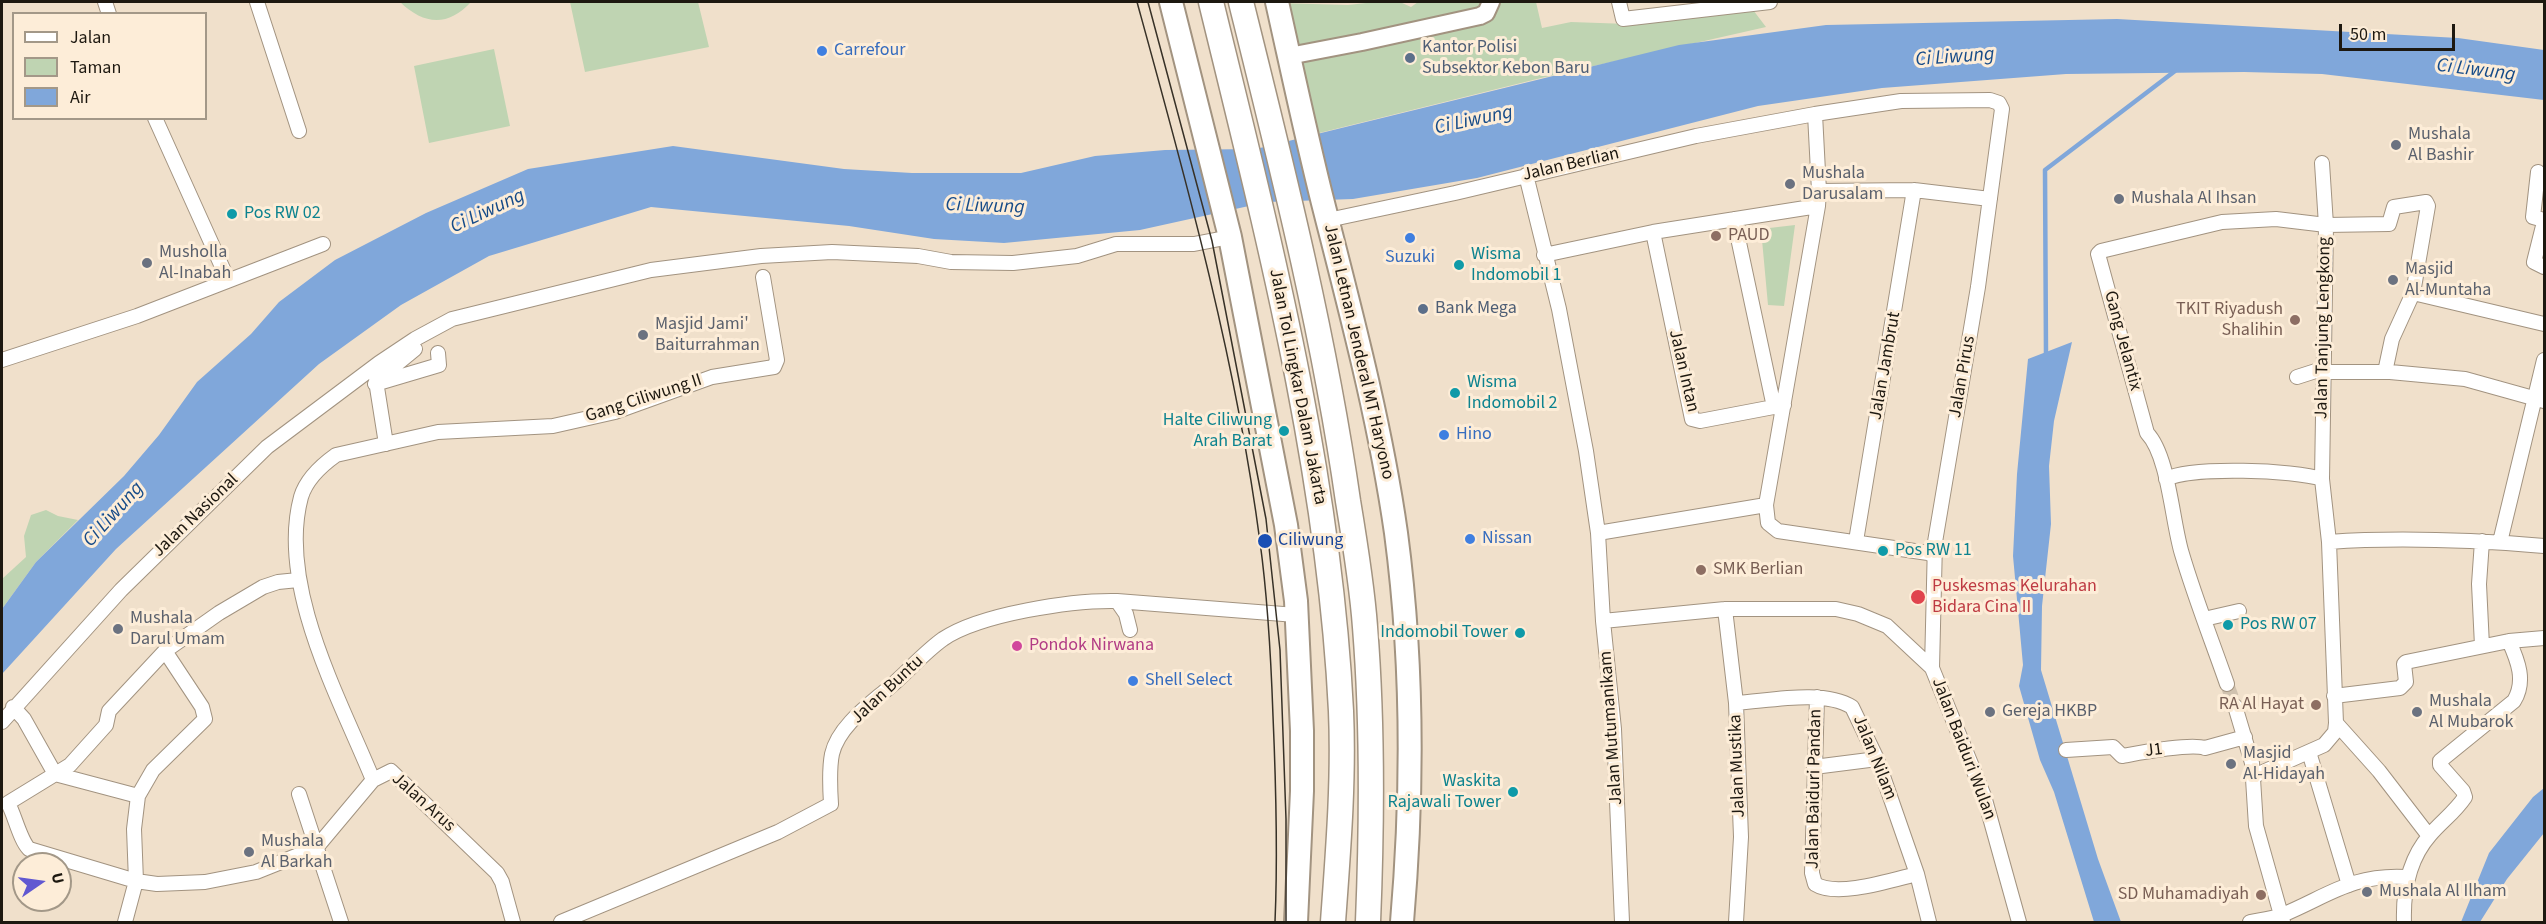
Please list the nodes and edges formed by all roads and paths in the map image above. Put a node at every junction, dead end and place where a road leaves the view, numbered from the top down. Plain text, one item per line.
1 (257, 2) edge
2 (1171, 2) edge
3 (1211, 2) edge
4 (1241, 2) edge
5 (1277, 2) edge
6 (1491, 2) edge
7 (1619, 2) edge
8 (1770, 2) edge
9 (1289, 56) junction
10 (1815, 114) junction
11 (156, 120) edge
12 (299, 131) dead end
13 (2322, 163) dead end
14 (2538, 172) dead end
15 (1526, 175) junction
16 (1914, 190) junction
17 (1819, 191) junction
18 (1990, 199) junction
19 (1818, 206) junction
20 (1325, 211) junction
21 (1734, 219) junction
22 (2544, 221) edge
23 (2326, 225) junction
24 (1653, 232) junction
25 (1229, 234) junction
26 (323, 244) dead end
27 (2101, 251) joint
28 (1544, 255) junction
29 (2544, 266) edge
30 (763, 277) dead end
31 (228, 280) junction
32 (2413, 293) junction
33 (2544, 324) edge
34 (415, 339) junction
35 (438, 352) dead end
36 (2, 360) edge
37 (2544, 360) edge
38 (2325, 370) junction
39 (2385, 372) junction
40 (2297, 377) dead end
41 (375, 384) junction
42 (2540, 400) edge
43 (1779, 406) junction
44 (386, 444) junction
45 (2166, 479) junction
46 (2322, 479) junction
47 (1766, 505) junction
48 (1598, 533) junction
49 (1856, 541) junction
50 (2482, 541) junction
51 (2329, 542) junction
52 (2500, 542) junction
53 (2544, 546) edge
54 (1934, 556) junction
55 (298, 580) junction
56 (1117, 601) junction
57 (1725, 609) junction
58 (2239, 611) dead end
59 (1296, 615) junction
60 (2204, 619) junction
61 (1603, 621) junction
62 (1130, 630) dead end
63 (2544, 638) edge
64 (2509, 641) junction
65 (2482, 646) junction
66 (165, 651) junction
67 (1932, 668) junction
68 (2227, 684) tunnel mouth
69 (2334, 696) junction
70 (1817, 697) junction
71 (1736, 703) junction
72 (2235, 706) tunnel mouth
73 (13, 707) junction
74 (2, 722) edge
75 (2336, 723) junction
76 (2246, 738) junction
77 (2066, 750) dead end
78 (2309, 752) junction
79 (1878, 759) junction
80 (1814, 767) junction
81 (55, 774) junction
82 (2254, 776) junction
83 (373, 780) junction
84 (299, 794) dead end
85 (138, 796) junction
86 (2429, 836) junction
87 (316, 848) junction
88 (1917, 874) junction
89 (2406, 878) junction
90 (136, 881) junction
91 (2349, 885) junction
92 (2282, 919) edge
93 (125, 922) edge
94 (341, 922) edge
95 (513, 922) edge
96 (561, 922) edge
97 (1296, 922) edge
98 (1333, 922) edge
99 (1368, 922) edge
100 (1402, 922) edge
101 (1622, 922) edge
102 (1736, 922) edge
103 (1929, 922) edge
104 (2019, 922) edge
105 (2250, 922) edge
106 (2404, 922) edge

1 - 12 street
2 - 25 highway
3 - 98 highway, Jalan Tol Lingkar Dalam Jakarta
4 - 99 highway, Jalan Tol Lingkar Dalam Jakarta
5 - 9 highway, Jalan Letnan Jenderal MT Haryono
6 - 9 street
7 - 8 street
9 - 20 highway, Jalan Letnan Jenderal MT Haryono
10 - 15 street, Jalan Berlian
10 - 17 street
10 - 18 street, Jalan Berlian
11 - 31 street
13 - 23 street
14 - 22 street
15 - 20 street, Jalan Berlian
15 - 28 street, Jalan Mutumanikam
16 - 17 street
16 - 18 street
16 - 49 street, Jalan Jambrut
17 - 19 street
18 - 54 street, Jalan Pirus
19 - 21 street
19 - 43 street
20 - 100 highway, Jalan Letnan Jenderal MT Haryono
21 - 24 street
21 - 43 street
22 - 29 street
23 - 27 street, Jalan Tanjung Lengkong
23 - 32 street
23 - 38 street, Jalan Tanjung Lengkong
24 - 28 street
24 - 43 street, Jalan Intan
25 - 34 street, Jalan Nasional
25 - 59 highway
26 - 31 street
27 - 45 street, Gang Jelantix
28 - 48 street, Jalan Mutumanikam
30 - 44 street, Gang Ciliwung II
31 - 36 street
32 - 33 street
32 - 39 street
34 - 41 street
34 - 73 street, Jalan Nasional
35 - 41 street
37 - 42 street
38 - 39 street
38 - 40 street
38 - 46 street, Jalan Tanjung Lengkong
39 - 42 street
41 - 44 street
42 - 52 street
43 - 47 street
44 - 55 street
45 - 46 street
45 - 60 street
46 - 51 street, Jalan Tanjung Lengkong
47 - 48 street
47 - 49 street
48 - 61 street, Jalan Mutumanikam
49 - 54 street
50 - 51 street
50 - 52 street
50 - 65 street
51 - 69 street, Jalan Tanjung Lengkong
52 - 53 street
54 - 67 street, Jalan Pirus
55 - 66 street
55 - 83 street
56 - 59 street
56 - 62 street
56 - 96 street, Jalan Buntu
57 - 61 street, Jalan Baiduri Wulan
57 - 67 street, Jalan Baiduri Wulan
57 - 71 street, Jalan Mustika
58 - 60 street
59 - 97 highway
60 - 68 street
61 - 101 street, Jalan Mutumanikam
63 - 64 street
64 - 65 street
64 - 86 street
65 - 69 street
66 - 81 street
66 - 85 street
67 - 104 street, Jalan Baiduri Wulan
69 - 75 street, Jalan Tanjung Lengkong
70 - 71 street, Jalan Nilam
70 - 79 street, Jalan Nilam
70 - 80 street, Jalan Baiduri Pandan
71 - 102 street, Jalan Mustika
72 - 76 street
73 - 74 street, Jalan Nasional
73 - 81 street
75 - 78 street
75 - 86 street
76 - 77 street, J1
76 - 82 street
78 - 82 street
78 - 91 street
79 - 80 street
79 - 88 street, Jalan Nilam
80 - 88 street, Jalan Baiduri Pandan
81 - 85 street
81 - 90 street, Jalan Arus
82 - 92 street
83 - 87 street, Jalan Arus
83 - 95 street, Jalan Arus
84 - 87 street
85 - 90 street
86 - 89 street
87 - 90 street, Jalan Arus
87 - 94 street
88 - 103 street, Jalan Nilam
89 - 91 street
89 - 106 street
90 - 93 street
91 - 92 street
92 - 105 street

